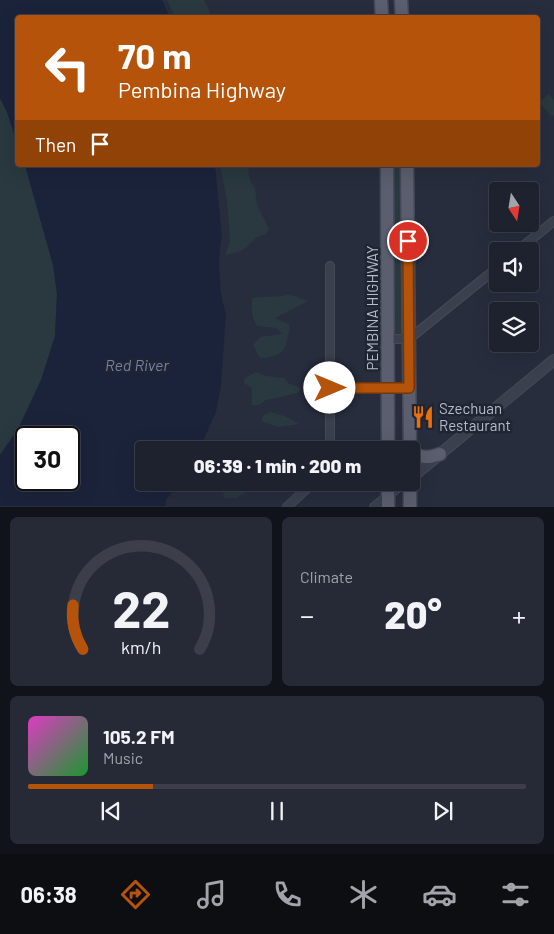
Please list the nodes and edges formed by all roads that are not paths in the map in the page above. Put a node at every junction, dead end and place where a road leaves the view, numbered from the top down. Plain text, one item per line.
1 (381, 0) edge
2 (401, 0) edge
3 (382, 15) edge
4 (402, 15) edge
5 (387, 167) edge
6 (407, 167) edge
7 (554, 220) edge
8 (388, 221) junction
9 (408, 221) junction
10 (528, 242) edge
11 (330, 266) dead end
12 (489, 274) edge
13 (409, 338) junction
14 (388, 339) junction
15 (554, 360) edge
16 (330, 388) junction
17 (388, 388) junction
18 (409, 388) junction
19 (330, 441) edge
20 (388, 441) edge
21 (410, 441) edge
22 (440, 454) junction
23 (420, 456) edge
24 (420, 471) edge
25 (304, 491) edge
26 (410, 491) edge
27 (388, 495) edge
28 (287, 506) edge
29 (374, 506) edge
30 (410, 506) edge

1 - 3 main road
2 - 4 main road
5 - 8 main road, PEMBINA HIGHWAY
6 - 9 main road
7 - 10 street
8 - 9 main road
8 - 14 main road, PEMBINA HIGHWAY
9 - 13 main road
11 - 16 street
12 - 13 street
13 - 14 street
13 - 18 main road
14 - 17 main road, PEMBINA HIGHWAY
15 - 22 street
16 - 17 street
16 - 19 street
17 - 18 street
17 - 20 main road, PEMBINA HIGHWAY
18 - 21 main road
22 - 23 main road
22 - 24 street
25 - 28 street
26 - 30 main road
27 - 29 street

